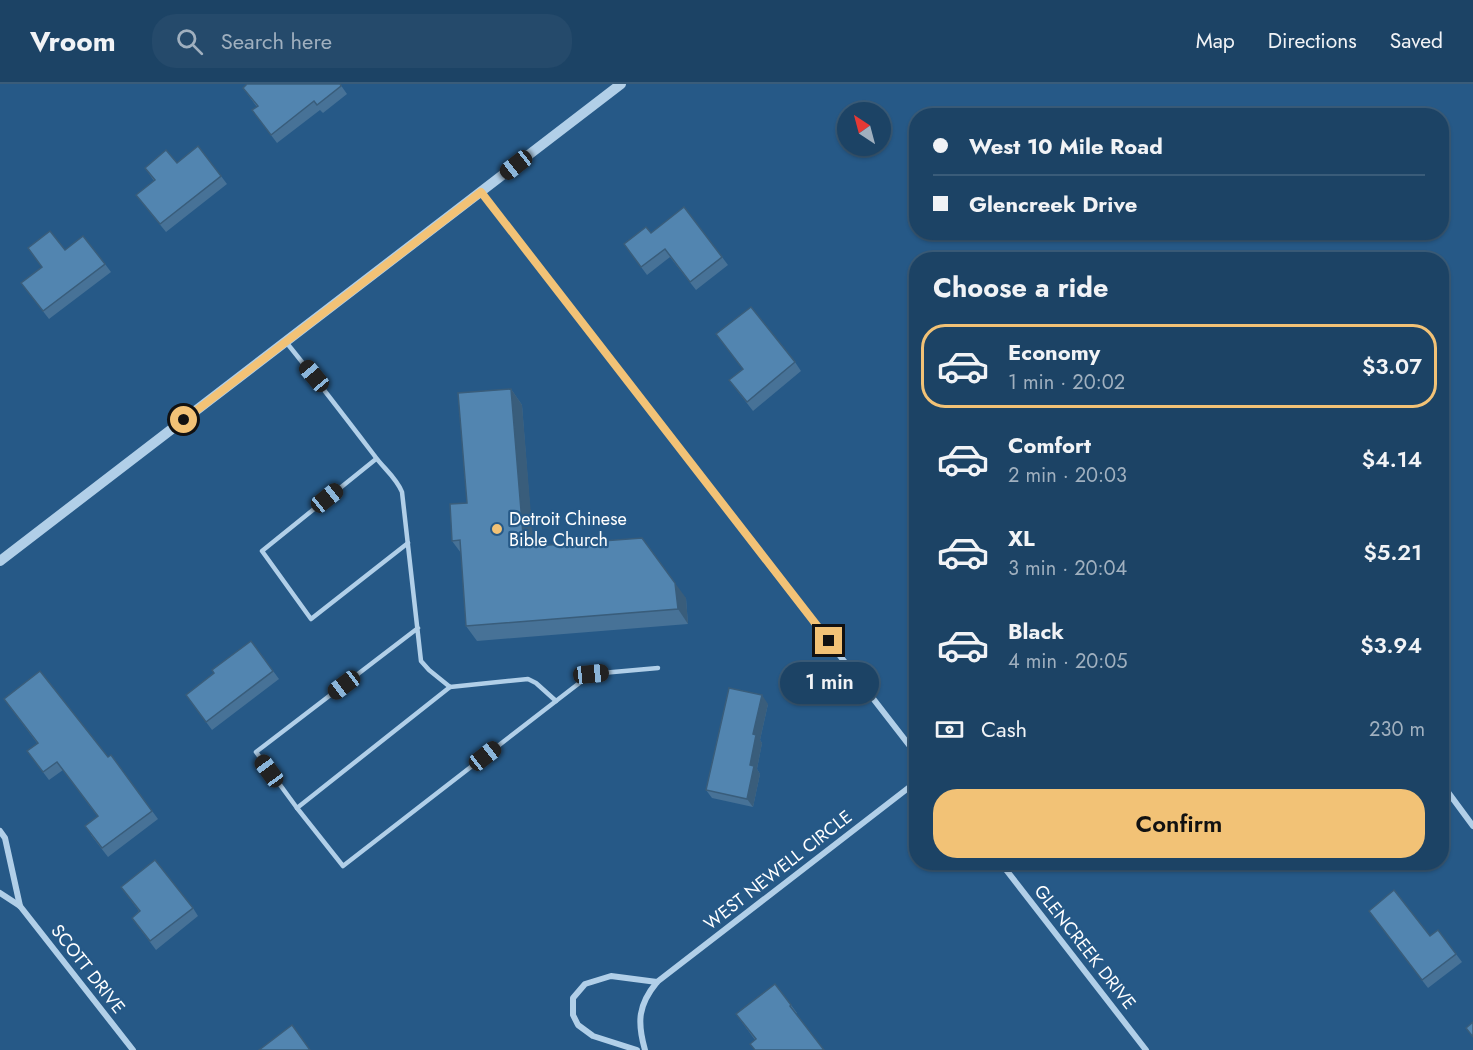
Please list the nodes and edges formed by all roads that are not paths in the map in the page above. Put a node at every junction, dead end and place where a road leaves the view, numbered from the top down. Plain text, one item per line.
1 (621, 84) edge
2 (481, 192) junction
3 (286, 342) junction
4 (376, 459) junction
5 (408, 543) junction
6 (0, 561) edge
7 (418, 628) junction
8 (658, 668) dead end
9 (450, 687) junction
10 (556, 701) junction
11 (909, 745) edge
12 (909, 787) edge
13 (1449, 793) edge
14 (297, 808) junction
15 (1473, 825) edge
16 (0, 831) edge
17 (1006, 870) edge
18 (0, 894) edge
19 (20, 906) junction
20 (657, 982) junction
21 (133, 1050) edge
22 (637, 1050) edge
23 (645, 1050) edge
24 (1146, 1050) edge

1 - 2 street
2 - 3 street
2 - 11 street
3 - 4 lane
3 - 6 street
4 - 5 lane
4 - 5 lane
5 - 7 lane
7 - 9 lane
7 - 14 lane
8 - 10 lane
9 - 10 lane
9 - 14 lane
10 - 14 lane
12 - 20 street, WEST NEWELL CIRCLE
13 - 15 street
16 - 19 street, SCOTT DRIVE
17 - 24 street, GLENCREEK DRIVE
18 - 19 street, SCOTT DRIVE
19 - 21 street, SCOTT DRIVE
20 - 22 street
20 - 23 street, WEST NEWELL CIRCLE

